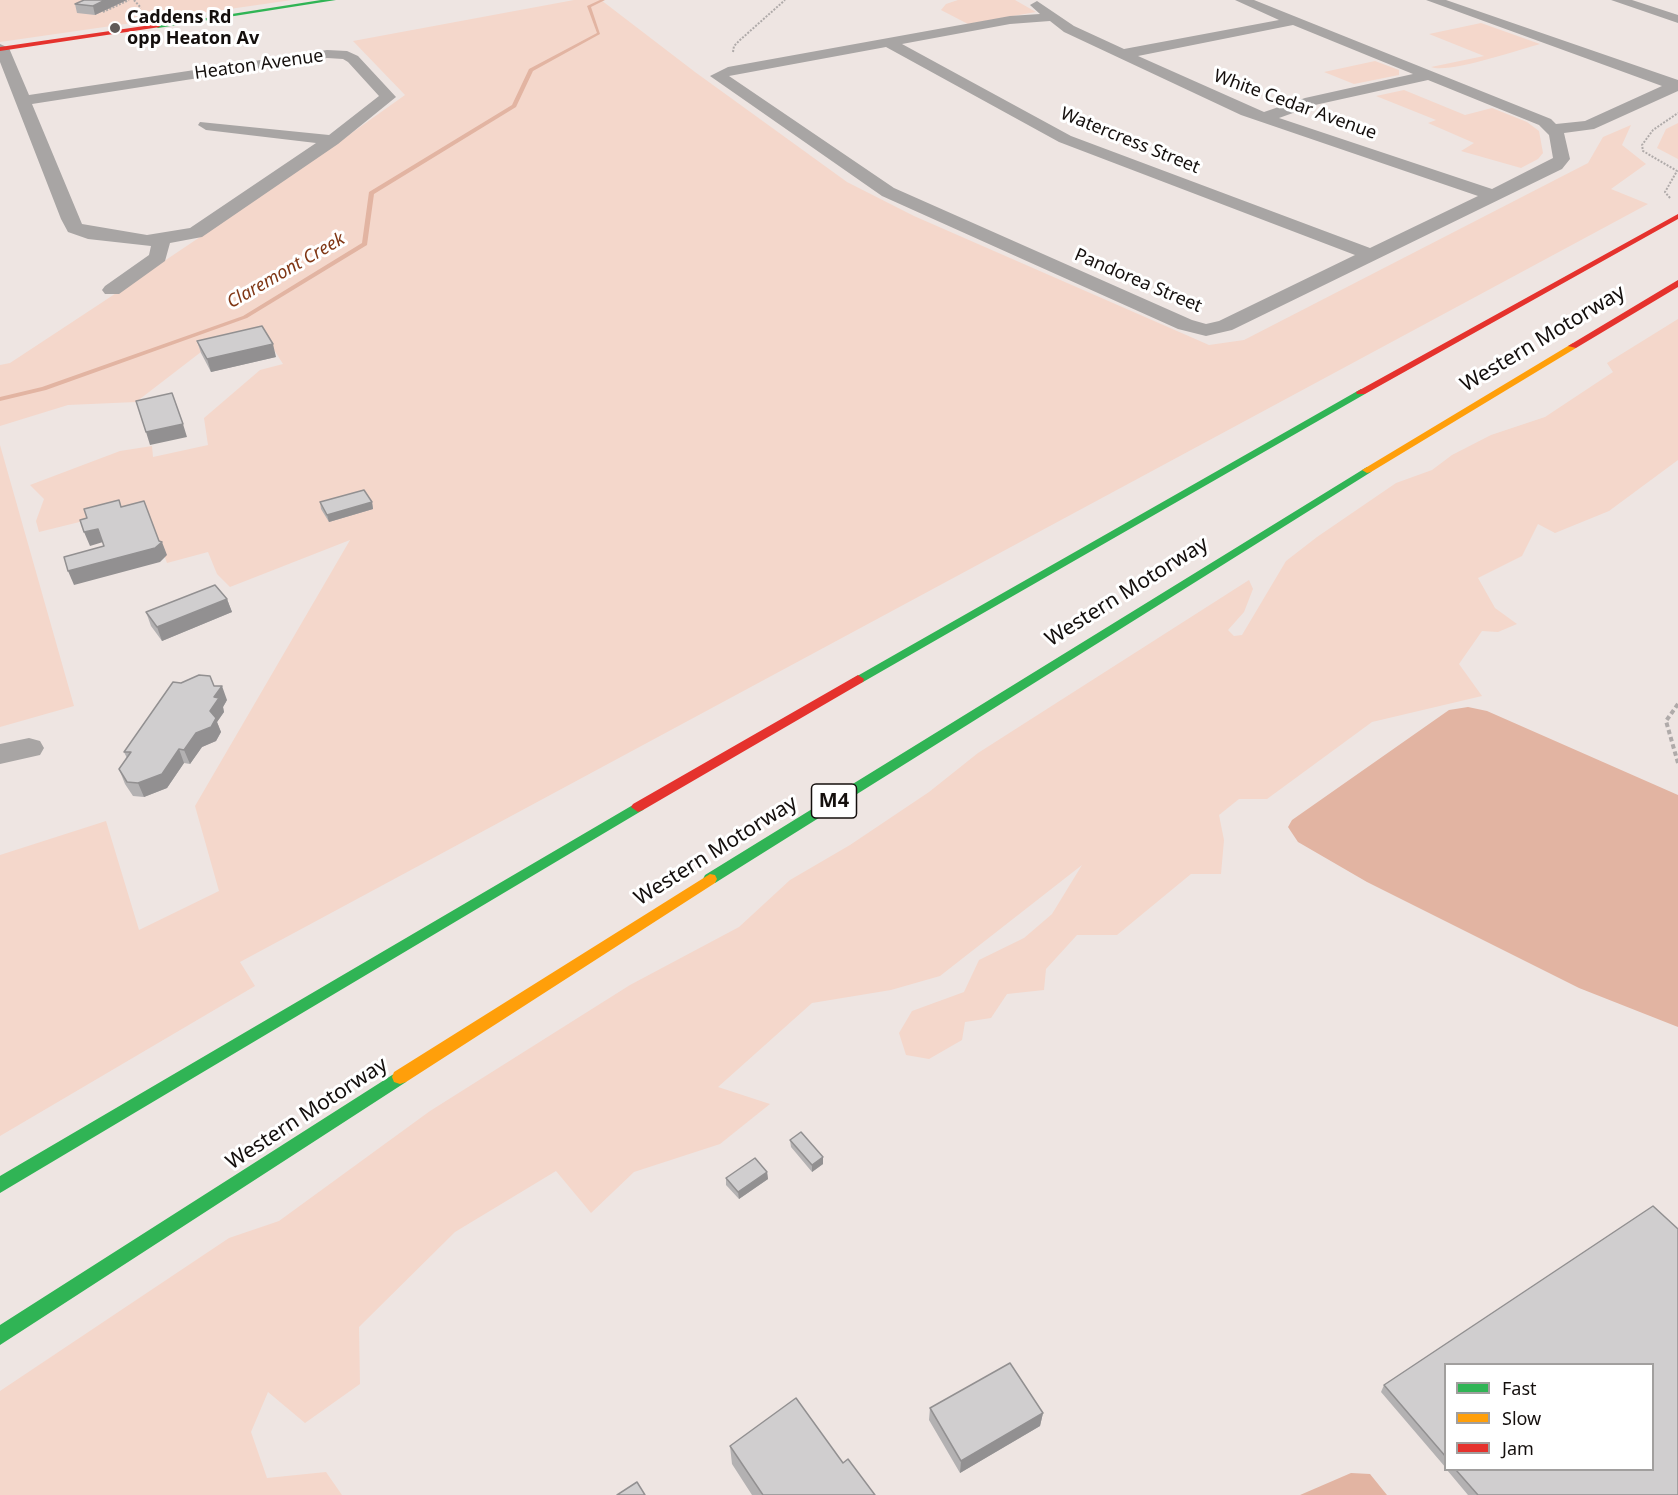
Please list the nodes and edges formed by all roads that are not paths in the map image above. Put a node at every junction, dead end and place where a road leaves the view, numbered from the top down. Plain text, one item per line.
1 (333, 0) edge
2 (1028, 0) edge
3 (1279, 0) edge
4 (1433, 0) edge
5 (1618, 0) edge
6 (1248, 2) edge
7 (1052, 17) junction
8 (1678, 19) edge
9 (1294, 21) junction
10 (888, 42) junction
11 (1, 48) edge
12 (1123, 54) junction
13 (1430, 75) junction
14 (1677, 85) edge
15 (23, 101) junction
16 (1263, 118) junction
17 (206, 125) dead end
18 (1555, 129) junction
19 (332, 140) junction
20 (1492, 195) junction
21 (1678, 216) edge
22 (161, 240) junction
23 (1369, 254) junction
24 (1678, 283) edge
25 (112, 290) dead end
26 (29, 748) dead end
27 (0, 754) edge
28 (0, 1185) edge
29 (0, 1336) edge

1 - 11 main road
2 - 7 street, White Cedar Avenue
3 - 6 street
4 - 14 street
5 - 8 street
6 - 9 street
7 - 10 street, Pandorea Street
7 - 12 street, White Cedar Avenue
9 - 12 street
9 - 13 street
10 - 23 street, Watercress Street
10 - 23 street, Pandorea Street
11 - 15 street, Heaton Avenue
12 - 16 street, White Cedar Avenue
13 - 16 street
13 - 18 street
14 - 18 street
15 - 19 street, Heaton Avenue
15 - 22 street, Heaton Avenue
16 - 20 street, White Cedar Avenue
17 - 19 street
18 - 20 street, Pandorea Street
19 - 22 street, Heaton Avenue
20 - 23 street, Pandorea Street
21 - 28 main road, Western Motorway
22 - 25 street
24 - 29 main road, Western Motorway / M4
26 - 27 street

